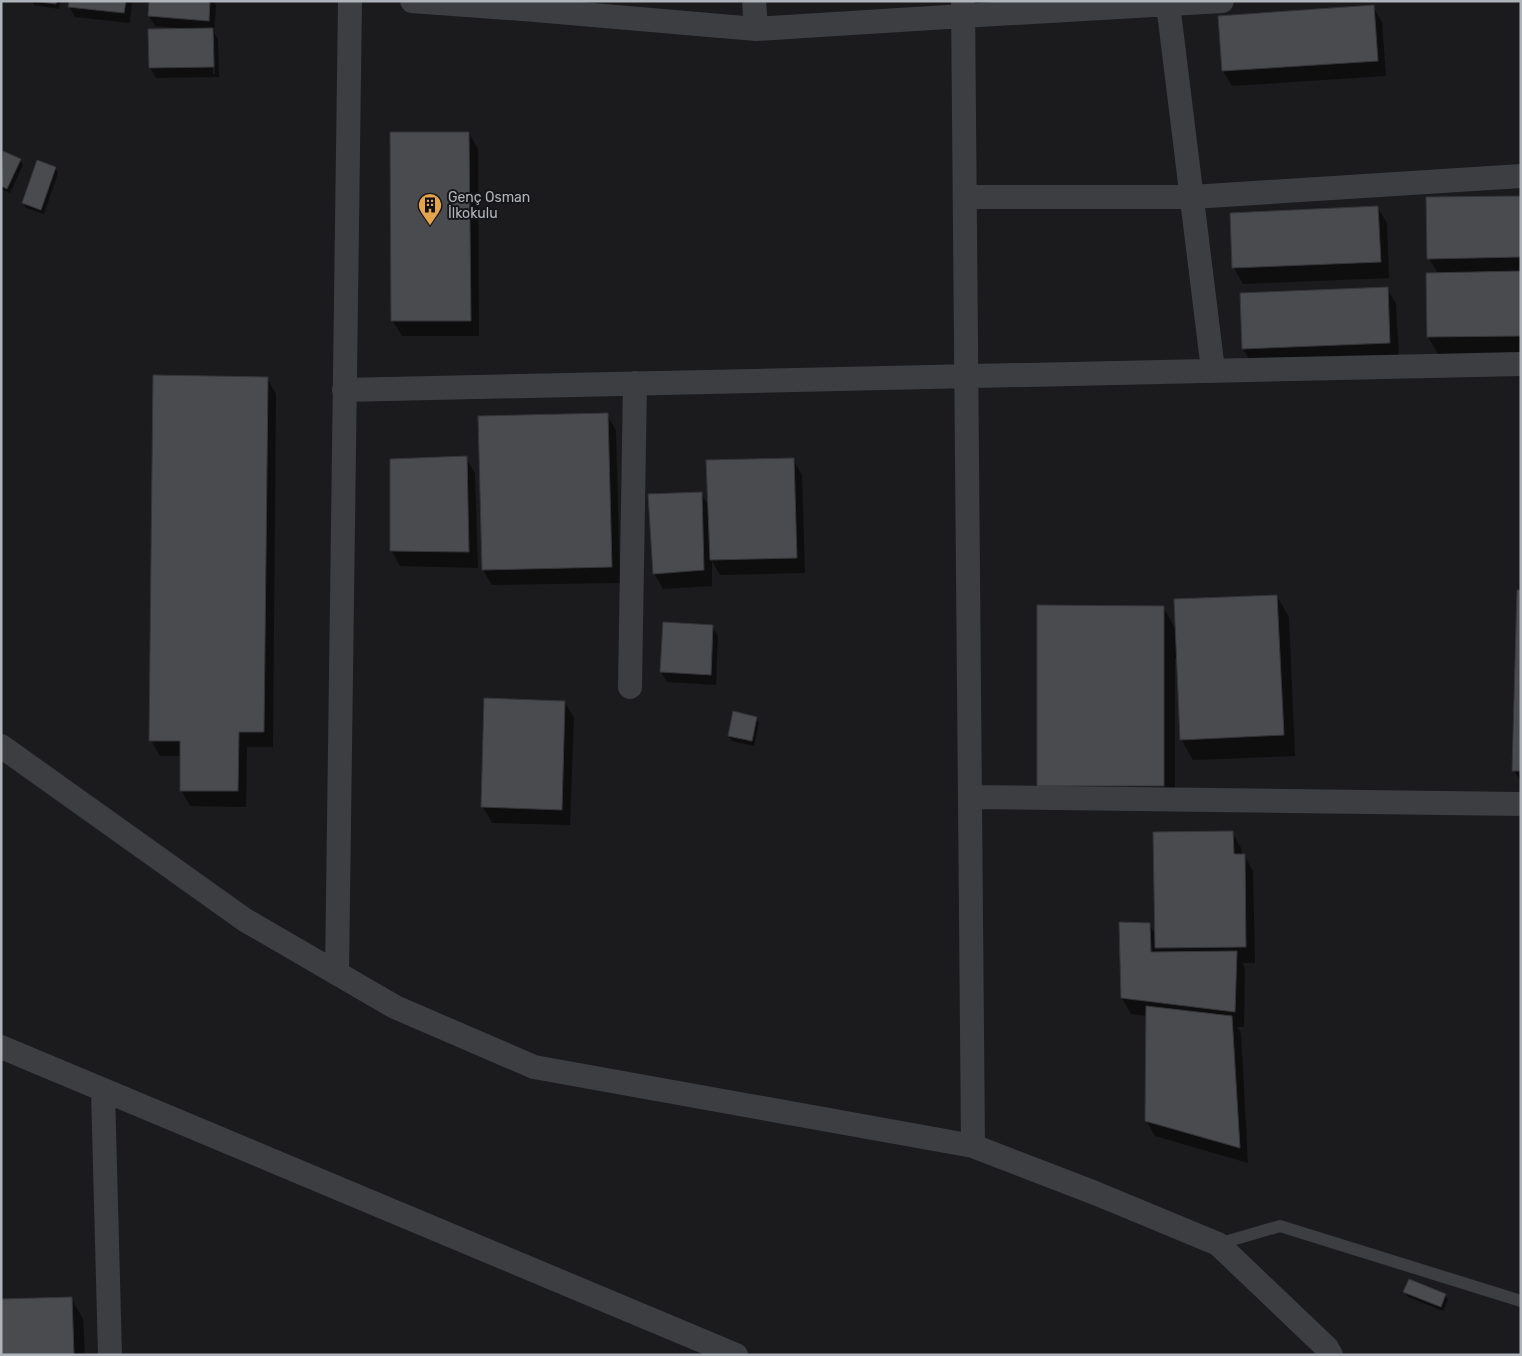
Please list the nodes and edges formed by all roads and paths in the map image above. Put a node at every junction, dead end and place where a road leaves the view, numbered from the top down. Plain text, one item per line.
1 (350, 1) edge
2 (412, 1) edge
3 (754, 1) edge
4 (1222, 1) edge
5 (1193, 2) edge
6 (1168, 4) junction
7 (536, 5) edge
8 (963, 8) edge
9 (756, 30) junction
10 (1521, 176) edge
11 (965, 196) junction
12 (1192, 197) junction
13 (1521, 364) edge
14 (1213, 370) junction
15 (966, 375) junction
16 (635, 383) junction
17 (344, 390) junction
18 (630, 687) dead end
19 (1, 746) edge
20 (970, 797) junction
21 (1521, 804) edge
22 (337, 973) junction
23 (1, 1047) edge
24 (103, 1091) junction
25 (973, 1146) junction
26 (1218, 1244) junction
27 (1521, 1301) edge
28 (110, 1355) edge
29 (736, 1355) edge
30 (1331, 1355) edge

1 - 17 street
2 - 7 street
3 - 9 street
4 - 5 street
5 - 6 street
6 - 8 street
6 - 12 street
7 - 9 street
8 - 9 street
8 - 11 street
10 - 12 street
11 - 12 street
11 - 15 street
12 - 14 street
13 - 14 street
14 - 15 street
15 - 16 street
15 - 20 street
16 - 17 street
16 - 18 street
17 - 22 street
19 - 22 street
20 - 21 street
20 - 25 street
22 - 25 street
23 - 24 street
24 - 28 street
24 - 29 street
25 - 26 street
26 - 27 lane
26 - 30 street

